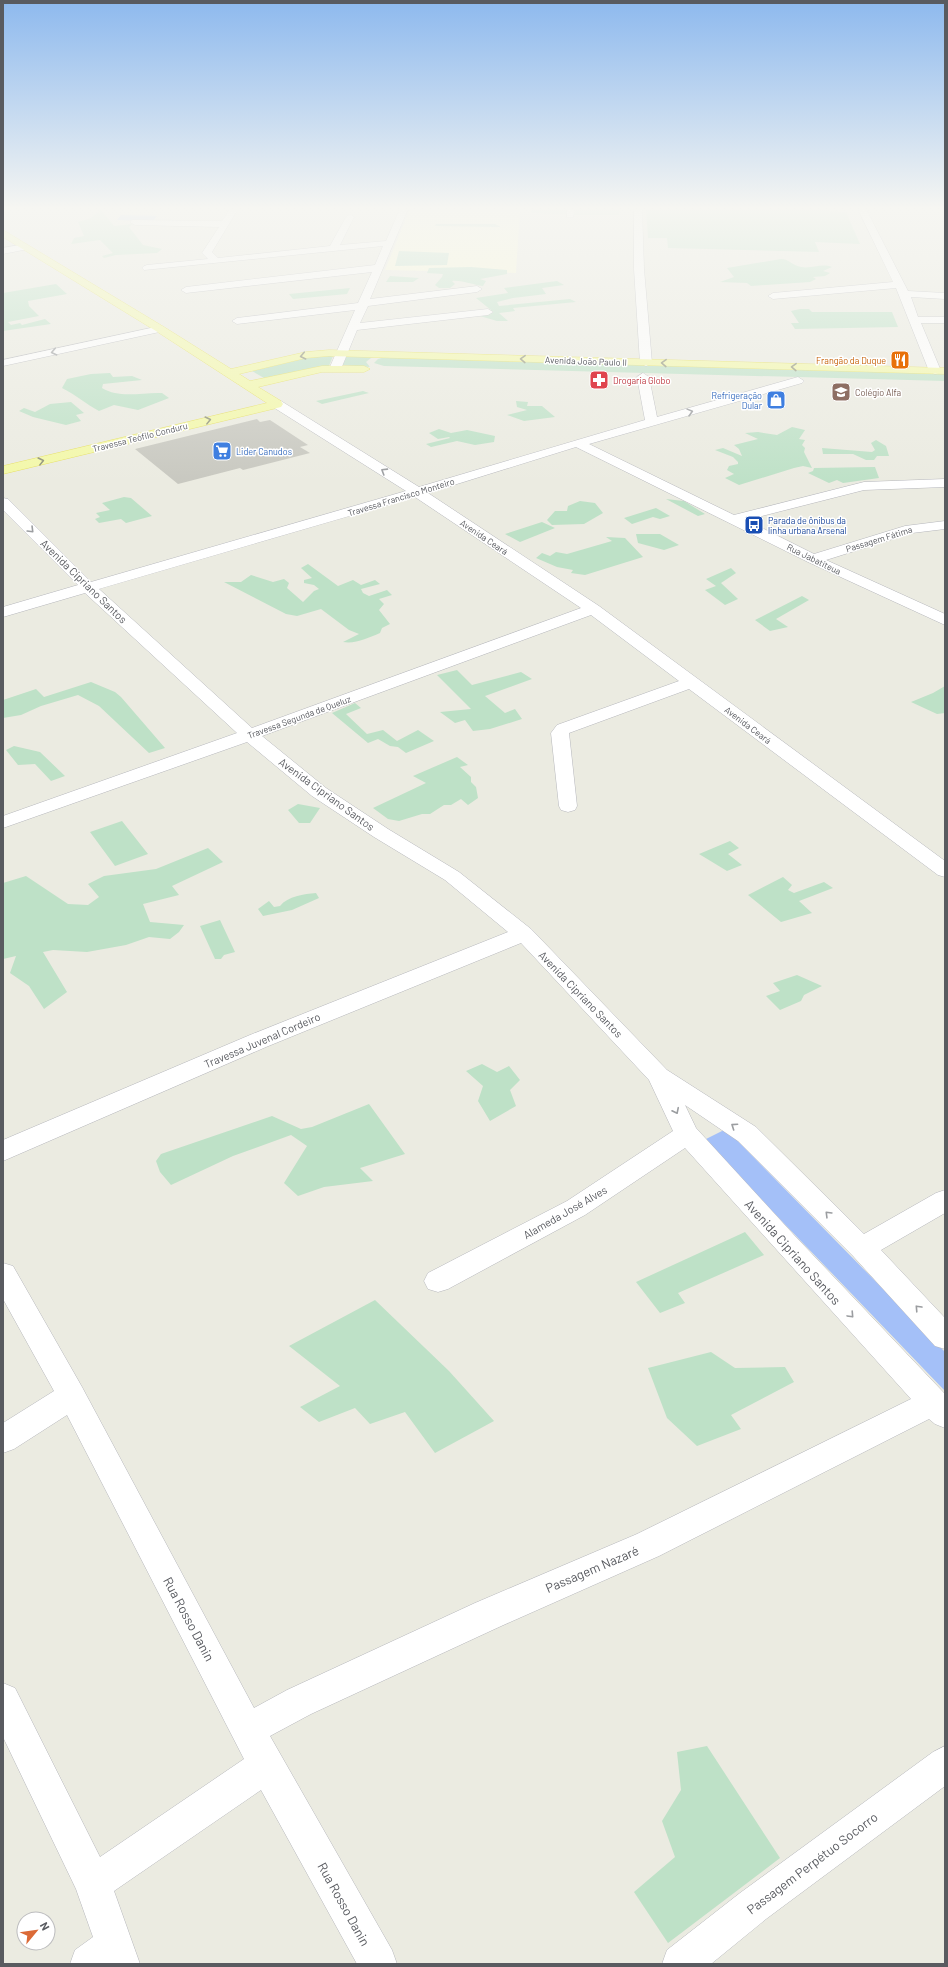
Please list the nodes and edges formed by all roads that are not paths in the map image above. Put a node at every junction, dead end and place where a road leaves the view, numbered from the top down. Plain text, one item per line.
1 (114, 301) edge
2 (365, 301) edge
3 (393, 301) edge
4 (641, 301) edge
5 (907, 301) edge
6 (363, 305) junction
7 (488, 312) dead end
8 (916, 320) junction
9 (945, 320) edge
10 (237, 321) dead end
11 (353, 327) junction
12 (160, 329) junction
13 (342, 353) junction
14 (392, 355) junction
15 (3, 363) edge
16 (646, 363) junction
17 (335, 369) junction
18 (940, 371) edge
19 (229, 373) junction
20 (639, 377) joint
21 (658, 377) dead end
22 (759, 380) dead end
23 (798, 381) junction
24 (813, 382) dead end
25 (249, 385) junction
26 (277, 404) junction
27 (652, 422) junction
28 (577, 443) junction
29 (3, 470) edge
30 (945, 483) edge
31 (417, 492) junction
32 (3, 502) edge
33 (735, 519) junction
34 (945, 525) edge
35 (813, 559) junction
36 (89, 588) junction
37 (593, 609) junction
38 (3, 612) edge
39 (943, 618) edge
40 (692, 682) junction
41 (249, 735) junction
42 (568, 806) dead end
43 (3, 822) edge
44 (945, 871) edge
45 (524, 934) junction
46 (659, 1076) junction
47 (687, 1134) junction
48 (3, 1151) edge
49 (945, 1200) edge
50 (862, 1248) junction
51 (3, 1274) edge
52 (438, 1281) dead end
53 (945, 1337) edge
54 (72, 1396) junction
55 (939, 1409) edge
56 (3, 1439) edge
57 (3, 1700) edge
58 (247, 1730) junction
59 (945, 1764) edge
60 (268, 1765) junction
61 (93, 1883) junction
62 (108, 1958) edge
63 (378, 1964) edge
64 (681, 1964) edge

1 - 12 main road, Avenida Ceará
2 - 6 street
3 - 6 street
4 - 16 street
5 - 8 street
6 - 10 street
6 - 11 street
7 - 11 street
8 - 9 street
8 - 18 street
11 - 13 street
12 -> 15 street
12 - 19 main road, Avenida Ceará
13 - 14 main road, Avenida João Paulo II
13 - 17 street
13 -> 19 main road, Avenida João Paulo II
16 -> 14 main road, Avenida João Paulo II
14 - 17 main road
18 -> 16 main road, Avenida João Paulo II
17 - 25 main road
19 - 25 main road, Avenida Ceará
20 - 21 main road
20 - 27 street
22 - 23 main road
23 - 24 main road
27 -> 23 street, Travessa Francisco Monteiro
25 - 26 main road, Avenida Ceará
29 -> 26 main road, Travessa Teófilo Conduru
31 -> 26 street, Avenida Ceará
27 - 28 street, Travessa Francisco Monteiro
28 - 31 street, Travessa Francisco Monteiro
28 - 33 street, Rua Jabatiteua
30 - 33 street
31 - 36 street, Travessa Francisco Monteiro
31 - 37 street, Avenida Ceará
32 -> 36 street, Avenida Cipriano Santos
33 - 35 street, Rua Jabatiteua
34 - 35 street, Passagem Fátima
35 - 39 street, Rua Jabatiteua
36 - 38 street, Travessa Francisco Monteiro
36 - 41 street, Avenida Cipriano Santos
37 - 40 street, Avenida Ceará
37 - 41 street, Travessa Segunda de Queluz
40 - 42 street
40 - 44 street, Avenida Ceará
41 - 43 street, Travessa Segunda de Queluz
41 - 45 street, Avenida Cipriano Santos
45 - 46 street, Avenida Cipriano Santos
45 - 48 street, Travessa Juvenal Cordeiro
46 -> 47 street, Avenida Cipriano Santos
50 -> 46 street, Avenida Cipriano Santos
47 - 52 street, Alameda José Alves
47 -> 55 street, Avenida Cipriano Santos
49 - 50 street
53 -> 50 street, Avenida Cipriano Santos
51 - 54 street, Rua Rosso Danin
54 - 56 street
54 - 58 street, Rua Rosso Danin
55 - 58 street, Passagem Nazaré
57 - 61 street
58 - 60 street, Rua Rosso Danin
59 - 64 street, Passagem Perpétuo Socorro
60 - 61 street
60 - 63 street, Rua Rosso Danin
61 - 62 street

